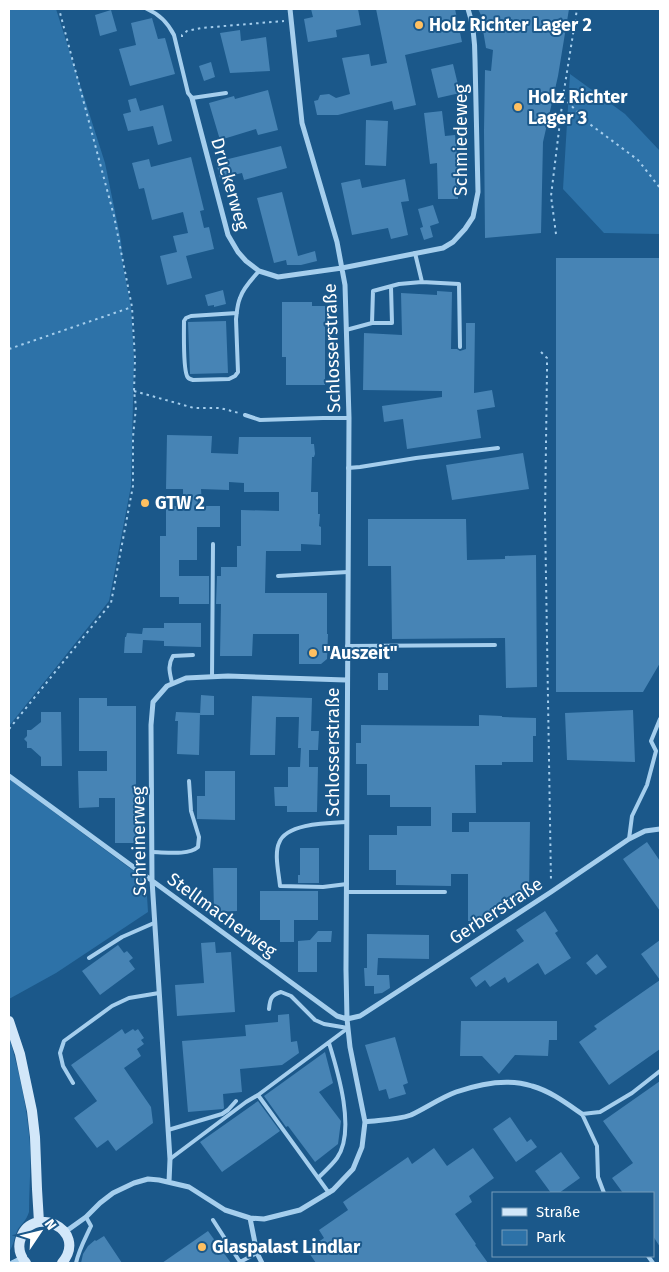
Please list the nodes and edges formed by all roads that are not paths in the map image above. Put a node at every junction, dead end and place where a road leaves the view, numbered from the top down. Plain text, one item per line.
1 (147, 9) edge
2 (290, 9) edge
3 (468, 9) edge
4 (226, 93) dead end
5 (192, 98) junction
6 (414, 253) junction
7 (342, 268) junction
8 (258, 271) junction
9 (422, 282) junction
10 (391, 287) junction
11 (237, 313) junction
12 (372, 323) junction
13 (346, 330) junction
14 (460, 347) dead end
15 (245, 415) road end
16 (349, 418) junction
17 (498, 448) dead end
18 (348, 468) junction
19 (213, 544) dead end
20 (348, 572) junction
21 (278, 576) dead end
22 (495, 645) dead end
23 (347, 646) junction
24 (193, 655) dead end
25 (212, 677) junction
26 (346, 680) junction
27 (172, 684) junction
28 (660, 719) edge
29 (9, 776) edge
30 (189, 781) dead end
31 (347, 822) junction
32 (660, 828) edge
33 (629, 839) junction
34 (152, 852) junction
35 (152, 880) junction
36 (347, 884) junction
37 (347, 892) junction
38 (445, 892) dead end
39 (154, 923) junction
40 (90, 958) dead end
41 (159, 993) junction
42 (268, 1009) dead end
43 (347, 1019) junction
44 (9, 1021) edge
45 (348, 1028) junction
46 (330, 1043) junction
47 (660, 1071) edge
48 (73, 1083) dead end
49 (258, 1095) junction
50 (236, 1101) dead end
51 (582, 1114) junction
52 (365, 1122) junction
53 (168, 1130) junction
54 (170, 1159) junction
55 (318, 1178) junction
56 (170, 1182) junction
57 (604, 1192) edge
58 (328, 1193) junction
59 (86, 1217) junction
60 (250, 1218) junction
61 (213, 1220) dead end
62 (39, 1222) junction
63 (65, 1232) junction
64 (257, 1253) junction
65 (24, 1260) edge
66 (239, 1262) edge
67 (12, 1263) edge
68 (62, 1263) edge
69 (76, 1263) edge
70 (262, 1263) edge

1 - 5 lane
2 - 7 street, Schlosserstraße
3 - 6 street, Schmiedeweg
4 - 5 lane
5 - 8 street, Druckerweg
6 - 7 street, Schmiedeweg
6 - 9 lane
7 - 8 street
7 - 13 street, Schlosserstraße
8 - 11 lane
9 - 10 lane
9 - 14 lane
10 - 12 lane
10 - 12 lane
11 - 11 lane
12 - 13 lane
13 - 16 street, Schlosserstraße
15 - 16 lane
16 - 18 street, Schlosserstraße
17 - 18 lane
18 - 20 street, Schlosserstraße
19 - 25 lane
20 - 21 lane
20 - 23 street, Schlosserstraße
22 - 23 lane
23 - 26 street, Schlosserstraße
24 - 27 lane
25 - 26 street, Schreinerweg
25 - 27 street, Schreinerweg
26 - 31 street, Schlosserstraße
27 - 34 street, Schreinerweg
28 - 33 lane
29 - 35 street, Stellmacherweg
30 - 34 lane
31 - 36 street, Schlosserstraße
31 - 36 lane
32 - 33 street, Gerberstraße
33 - 43 street, Gerberstraße
34 - 35 street, Schreinerweg
35 - 39 street, Schreinerweg
35 - 43 street, Stellmacherweg
36 - 37 street, Schlosserstraße
37 - 38 lane
37 - 43 street, Schlosserstraße
39 - 40 lane
39 - 41 street, Schreinerweg
41 - 48 lane
41 - 53 street, Schreinerweg
42 - 45 lane
43 - 45 street, Schlosserstraße
44 - 62 main road
45 - 46 lane
45 - 52 street, Schlosserstraße
46 - 49 lane
46 - 55 lane
47 - 51 lane
49 - 54 lane
49 - 55 lane
50 - 53 lane
51 - 52 street
51 - 57 lane
52 - 58 street, Schlosserstraße
53 - 54 street, Schreinerweg
54 - 56 street, Schreinerweg
55 - 58 lane
56 - 59 street, Schlosserstraße
56 - 60 street, Schlosserstraße
58 - 60 street, Schlosserstraße
59 - 63 street, Schlosserstraße
59 - 69 lane
60 - 64 street
61 - 66 lane
62 - 63 main road
62 - 65 main road
63 - 68 main road
64 - 66 lane
64 - 70 street
65 - 67 street

